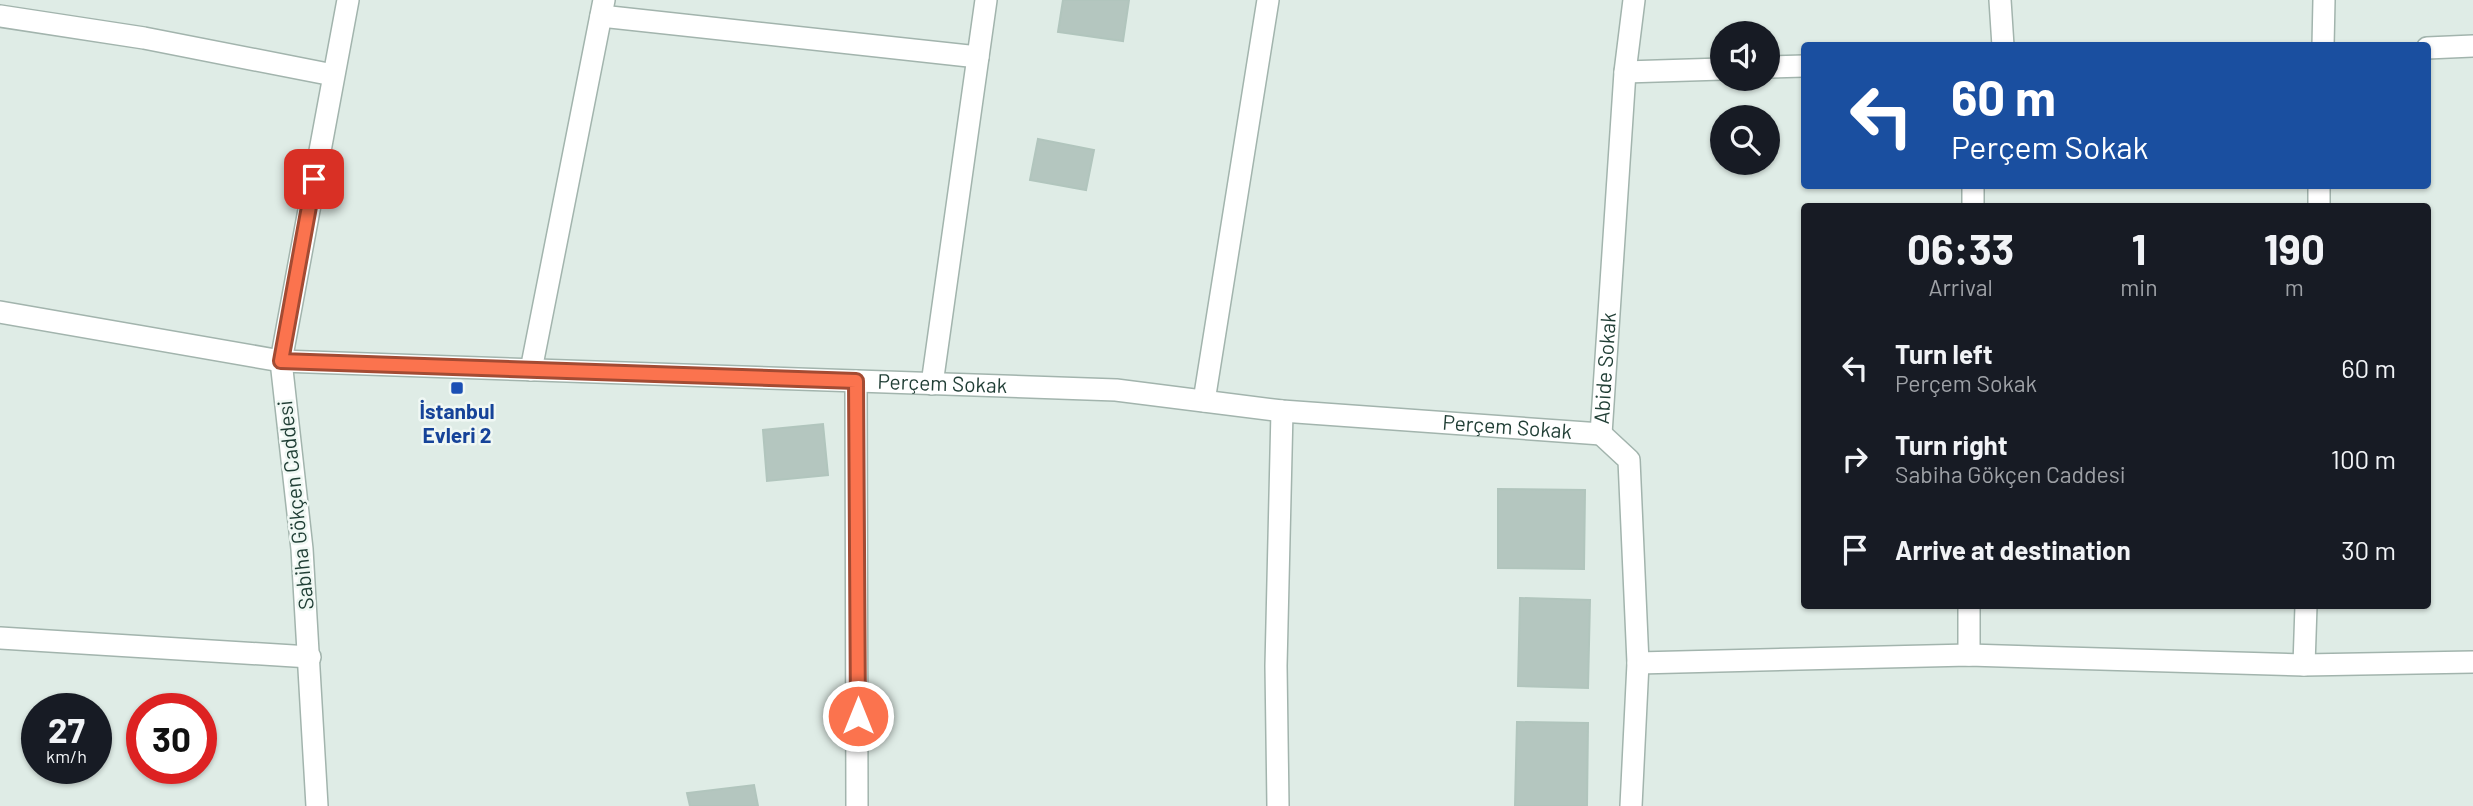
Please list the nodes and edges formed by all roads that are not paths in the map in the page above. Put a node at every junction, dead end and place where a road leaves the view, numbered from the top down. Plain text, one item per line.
1 (348, 0) edge
2 (986, 0) edge
3 (1268, 0) edge
4 (1634, 0) edge
5 (2000, 0) edge
6 (2324, 0) edge
7 (603, 8) edge
8 (0, 16) edge
9 (2003, 42) edge
10 (2323, 42) edge
11 (2473, 46) edge
12 (2431, 48) edge
13 (978, 57) junction
14 (1801, 66) edge
15 (1780, 67) edge
16 (1710, 69) edge
17 (1625, 72) junction
18 (333, 75) junction
19 (0, 312) edge
20 (281, 361) junction
21 (531, 370) junction
22 (856, 381) junction
23 (932, 384) junction
24 (1204, 401) junction
25 (1282, 411) junction
26 (1601, 434) junction
27 (1969, 609) edge
28 (2306, 609) edge
29 (0, 638) edge
30 (1969, 655) junction
31 (310, 657) junction
32 (2473, 662) edge
33 (1638, 663) junction
34 (2304, 665) junction
35 (317, 806) edge
36 (857, 806) edge
37 (1278, 806) edge
38 (1631, 806) edge

1 - 18 street, Sabiha Gökçen Caddesi
2 - 13 street
3 - 24 street
4 - 17 street, Abide Sokak
5 - 9 street
6 - 10 street
7 - 13 street
7 - 21 street
8 - 18 street
11 - 12 street
13 - 23 street
14 - 15 street
16 - 17 street
17 - 26 street, Abide Sokak
18 - 20 street, Sabiha Gökçen Caddesi
19 - 20 street, Perçem Sokak
20 - 21 street, Perçem Sokak
20 - 31 street, Sabiha Gökçen Caddesi
21 - 22 street, Perçem Sokak
22 - 23 street, Perçem Sokak
22 - 36 street
23 - 24 street, Perçem Sokak
24 - 25 street, Perçem Sokak
25 - 26 street, Perçem Sokak
25 - 37 street
26 - 33 street, Abide Sokak
27 - 30 street
28 - 34 street
29 - 31 street
30 - 33 street
30 - 34 street
31 - 35 street, Sabiha Gökçen Caddesi
32 - 34 street
33 - 38 street, Abide Sokak

